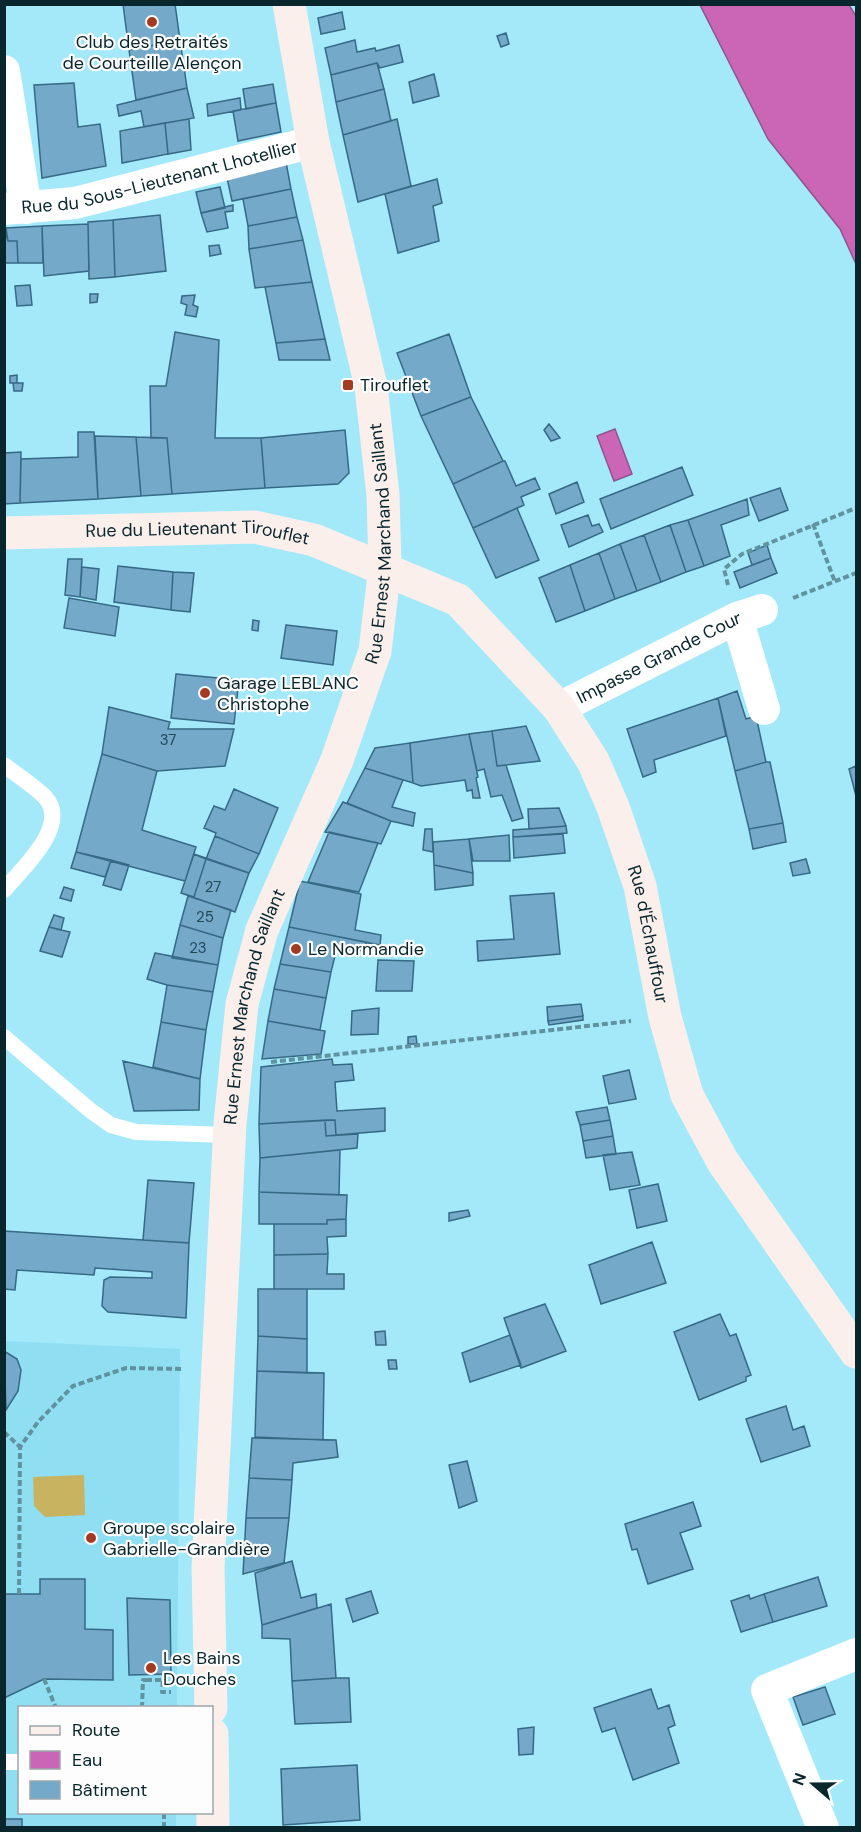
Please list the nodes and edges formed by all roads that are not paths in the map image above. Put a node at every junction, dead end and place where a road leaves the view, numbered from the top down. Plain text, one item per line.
1 (289, 4) edge
2 (4, 71) edge
3 (314, 141) junction
4 (15, 208) edge
5 (4, 533) edge
6 (385, 567) junction
7 (559, 708) junction
8 (764, 709) dead end
9 (4, 765) edge
10 (4, 890) edge
11 (4, 1037) edge
12 (229, 1135) junction
13 (856, 1353) edge
14 (856, 1654) edge
15 (211, 1706) edge
16 (824, 1827) edge

1 - 3 street, Rue Ernest Marchand Saillant
2 - 4 street
3 - 4 street, Rue du Sous-Lieutenant Lhotellier
3 - 6 street, Rue Ernest Marchand Saillant
5 - 6 street, Rue du Lieutenant Tirouflet
6 - 7 street, Rue d'Échauffour
6 - 12 street, Rue Ernest Marchand Saillant
7 - 8 street, Impasse Grande Cour
7 - 13 street, Rue d'Échauffour
9 - 10 lane
11 - 12 lane
12 - 15 street, Rue Ernest Marchand Saillant
14 - 16 street

